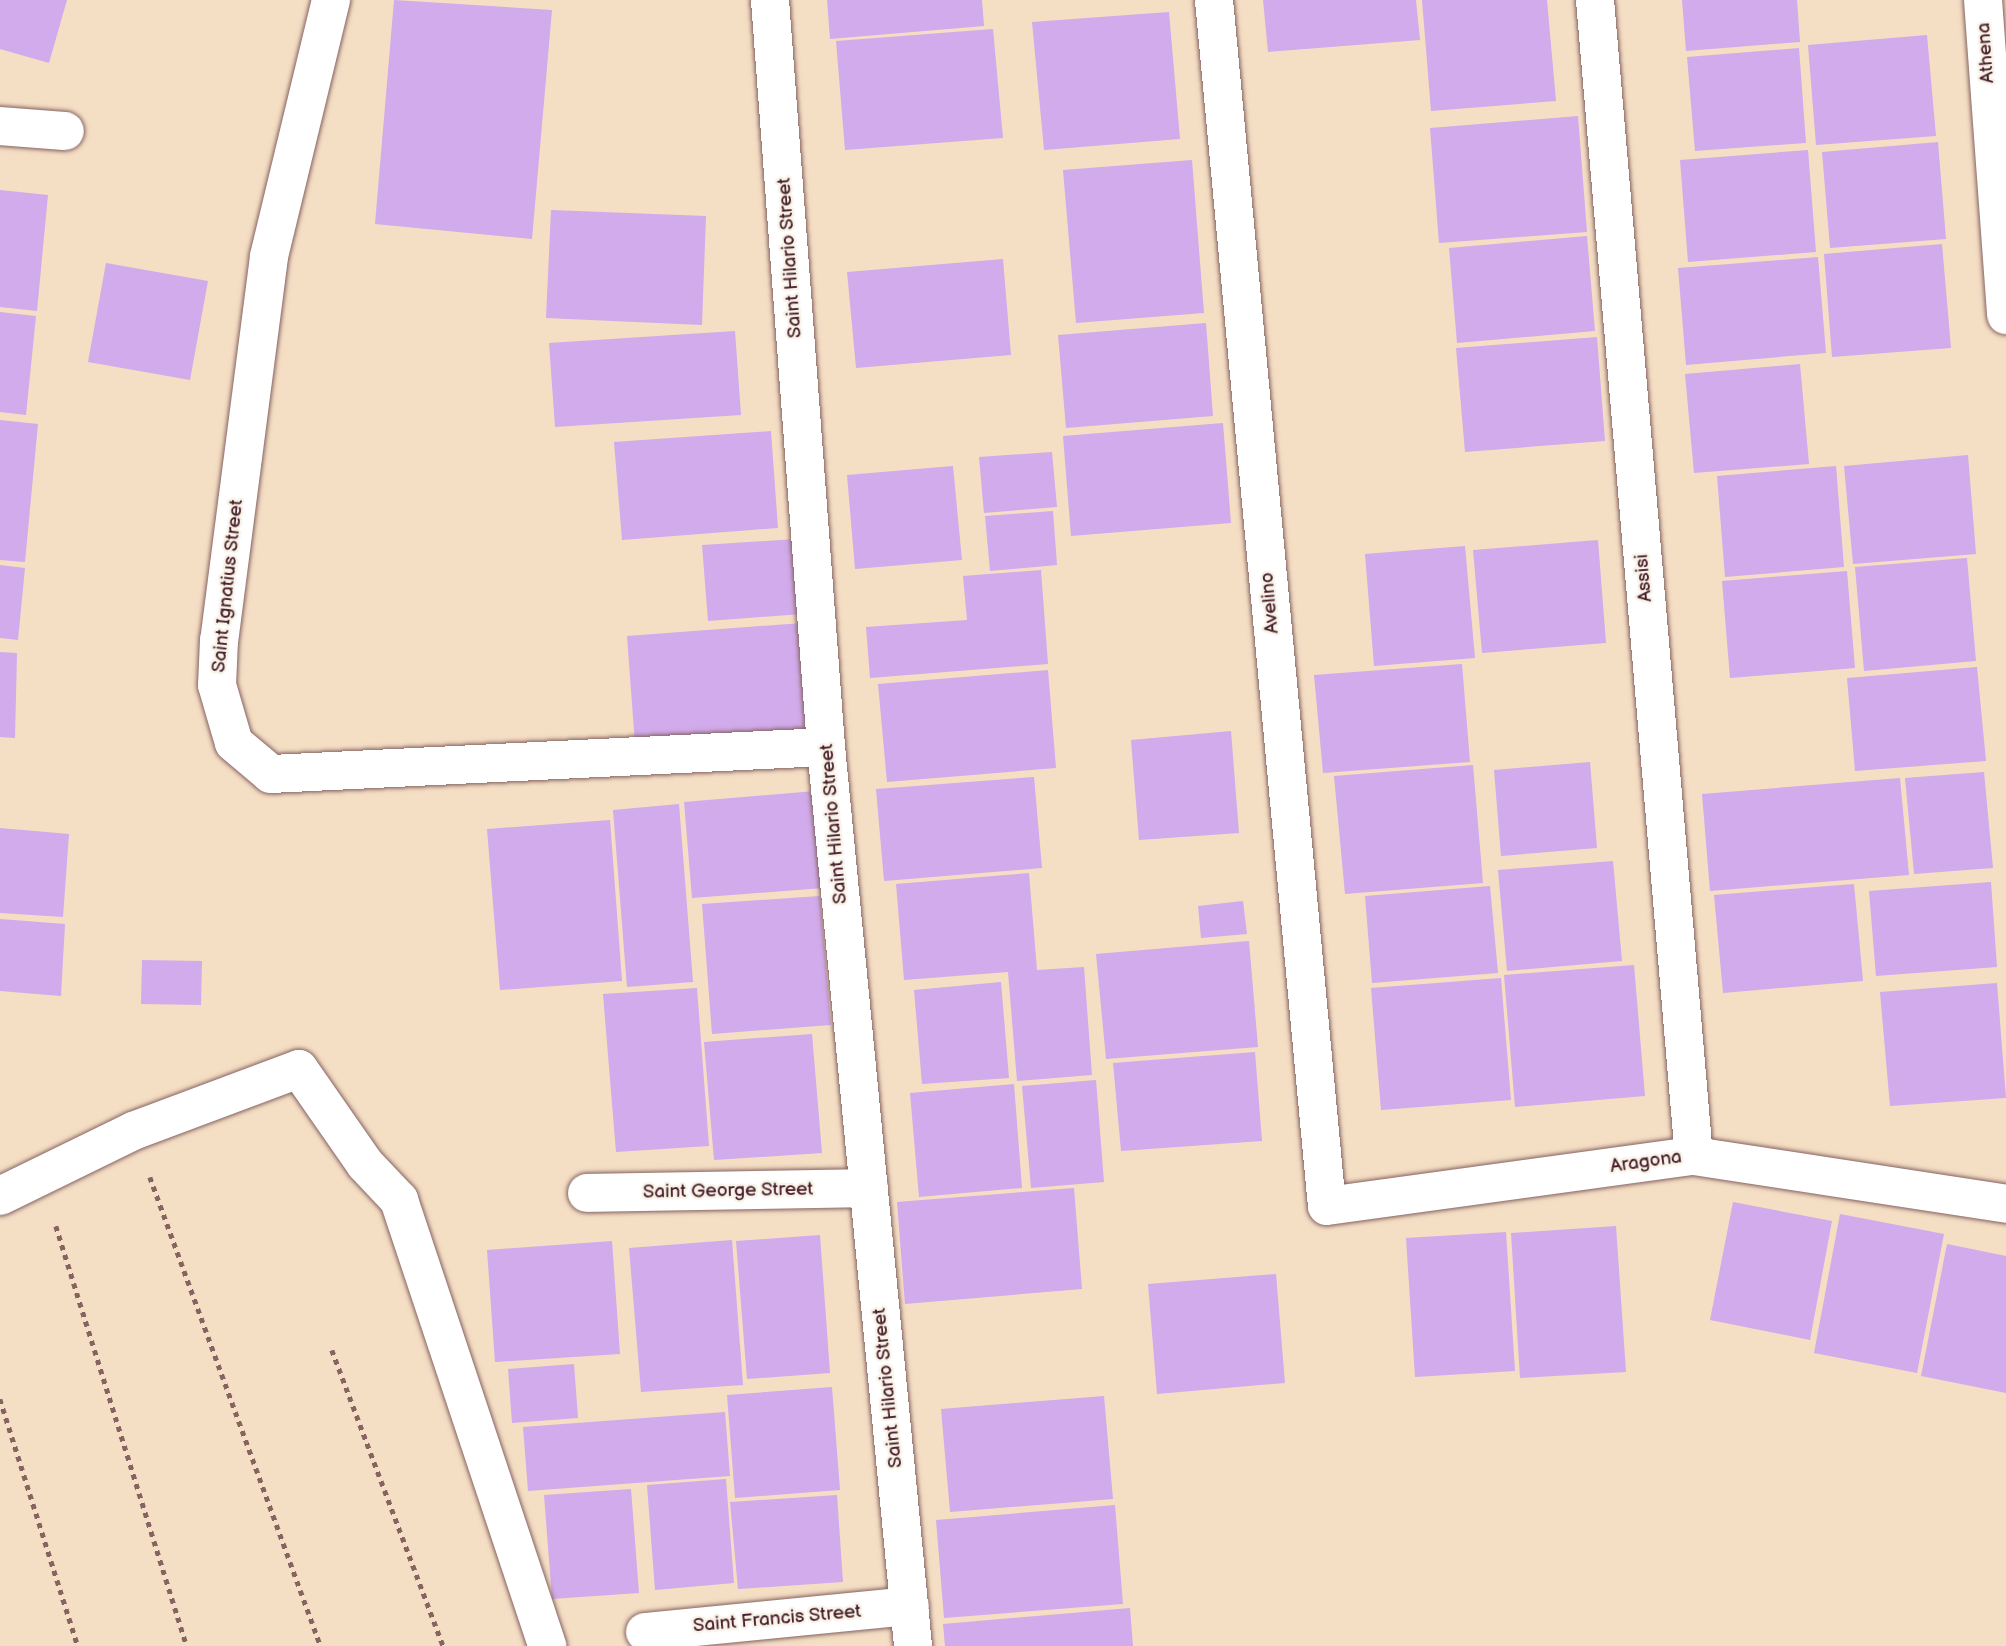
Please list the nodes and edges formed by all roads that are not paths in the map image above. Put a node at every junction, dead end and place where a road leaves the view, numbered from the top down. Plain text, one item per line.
1 (331, 0) edge
2 (770, 0) edge
3 (1213, 0) edge
4 (1595, 0) edge
5 (1983, 0) edge
6 (1998, 116) edge
7 (0, 126) edge
8 (65, 131) dead end
9 (2006, 315) edge
10 (826, 747) junction
11 (1694, 1156) junction
12 (869, 1188) junction
13 (587, 1194) dead end
14 (0, 1196) edge
15 (2006, 1204) edge
16 (1327, 1206) joint
17 (910, 1606) junction
18 (645, 1632) dead end
19 (547, 1646) edge
20 (913, 1646) edge

1 - 10 street, Saint Ignatius Street
2 - 10 street, Saint Hilario Street
3 - 16 street, Avelino
4 - 11 street, Assisi
5 - 6 street, Athena
6 - 9 street, Athena
7 - 8 street
10 - 12 street, Saint Hilario Street
11 - 15 street, Aragona
11 - 16 street, Aragona
12 - 13 street, Saint George Street
12 - 17 street, Saint Hilario Street
14 - 19 street
17 - 18 street, Saint Francis Street
17 - 20 street, Saint Hilario Street

